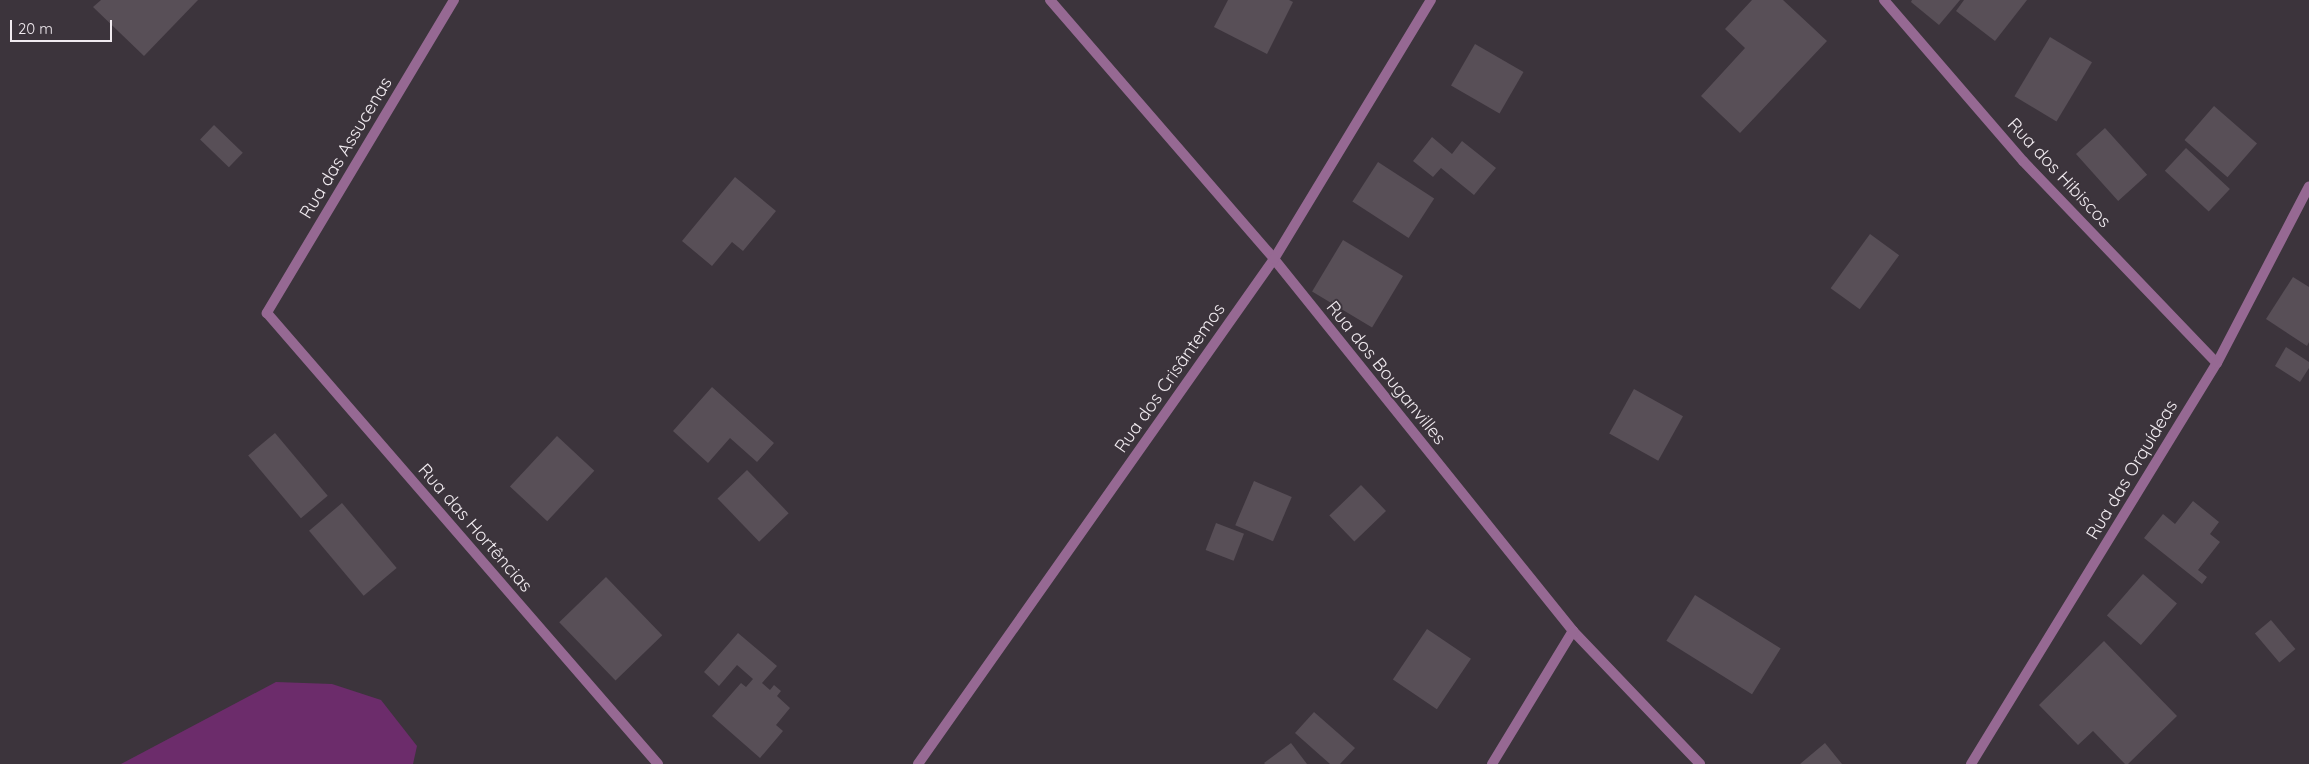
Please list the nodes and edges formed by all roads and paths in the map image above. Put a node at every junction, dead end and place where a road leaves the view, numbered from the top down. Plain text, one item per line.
1 (454, 0) edge
2 (1050, 0) edge
3 (1431, 0) edge
4 (1884, 0) edge
5 (2309, 186) edge
6 (1274, 259) junction
7 (267, 313) joint
8 (2216, 363) junction
9 (1573, 631) junction
10 (658, 764) edge
11 (918, 764) edge
12 (1492, 764) edge
13 (1700, 764) edge
14 (1972, 764) edge

1 - 7 street, Rua das Assucenas
2 - 6 street, Rua dos Bouganvilles
3 - 6 street, Rua dos Crisântemos
4 - 8 street, Rua dos Hibiscos
5 - 8 street, Rua das Orquídeas
6 - 9 street, Rua dos Bouganvilles
6 - 11 street, Rua dos Crisântemos
7 - 10 street, Rua das Hortências
8 - 14 street, Rua das Orquídeas
9 - 12 street
9 - 13 street, Rua dos Bouganvilles

